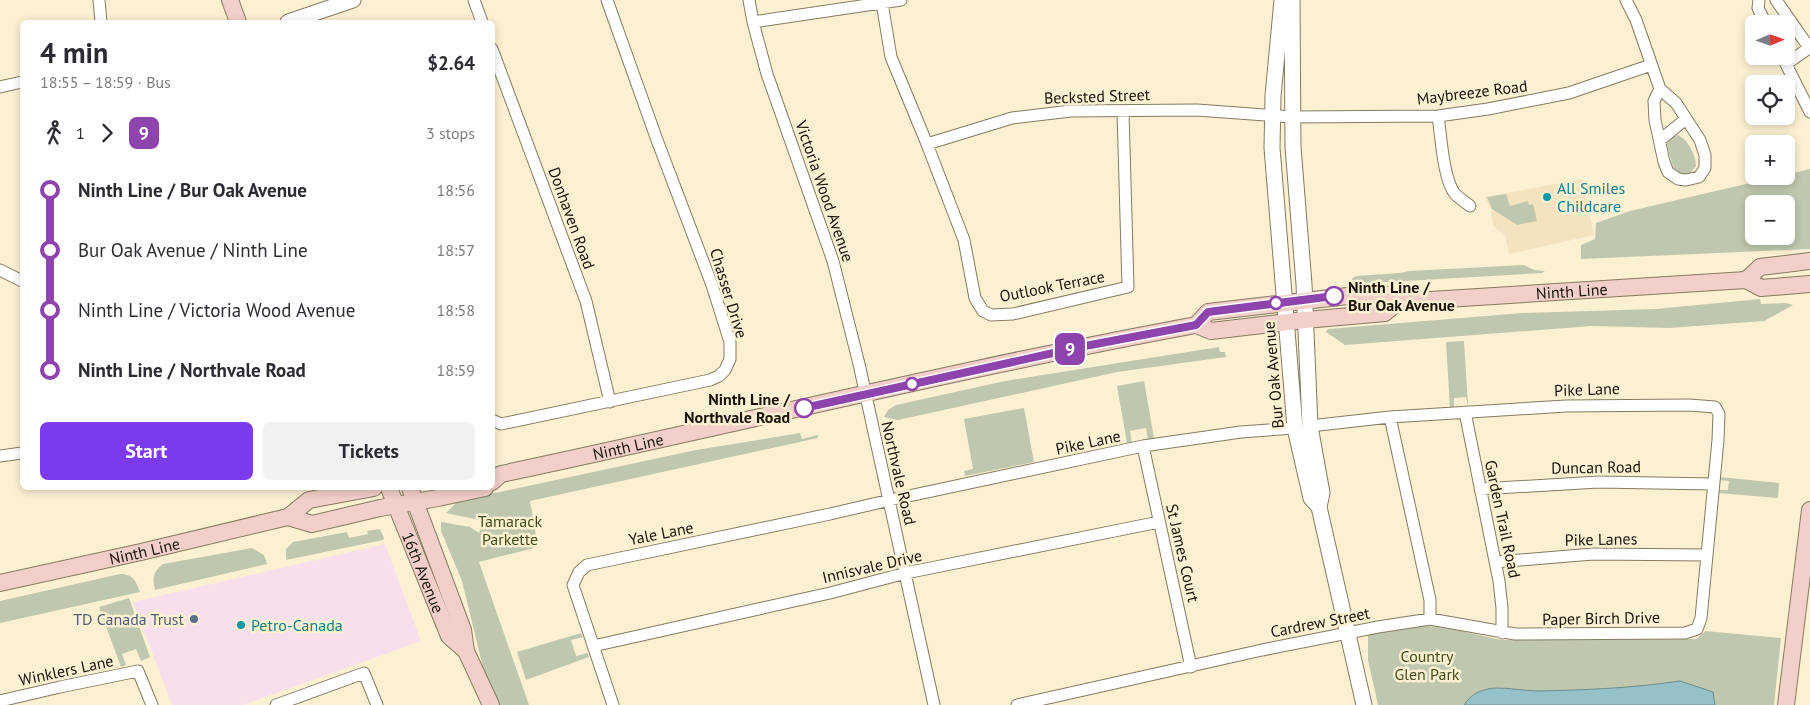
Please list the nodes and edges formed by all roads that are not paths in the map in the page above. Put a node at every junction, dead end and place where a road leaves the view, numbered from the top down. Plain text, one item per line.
1 (99, 0) edge
2 (230, 0) edge
3 (353, 0) edge
4 (474, 0) edge
5 (607, 0) edge
6 (749, 0) edge
7 (901, 0) edge
8 (1282, 0) edge
9 (1292, 0) edge
10 (1626, 0) edge
11 (1759, 0) edge
12 (1776, 0) edge
13 (882, 3) junction
14 (1762, 15) edge
15 (101, 20) edge
16 (237, 20) edge
17 (294, 20) edge
18 (481, 20) edge
19 (753, 22) junction
20 (1810, 48) edge
21 (1795, 55) edge
22 (495, 56) edge
23 (1651, 65) junction
24 (1786, 65) edge
25 (504, 79) junction
26 (20, 82) edge
27 (495, 82) edge
28 (0, 87) edge
29 (1660, 89) junction
30 (1123, 112) junction
31 (1810, 112) edge
32 (1272, 116) junction
33 (1438, 116) junction
34 (1292, 117) junction
35 (1686, 119) junction
36 (1660, 140) junction
37 (927, 144) junction
38 (1470, 206) dead end
39 (1810, 261) edge
40 (0, 270) edge
41 (20, 280) edge
42 (1746, 280) junction
43 (1810, 284) edge
44 (1304, 300) junction
45 (1285, 302) junction
46 (1398, 302) junction
47 (1305, 320) junction
48 (1286, 322) junction
49 (1196, 325) junction
50 (864, 395) junction
51 (610, 402) junction
52 (1465, 412) junction
53 (1390, 417) junction
54 (495, 422) edge
55 (1310, 426) junction
56 (1295, 428) junction
57 (1143, 446) junction
58 (20, 453) edge
59 (0, 456) edge
60 (495, 475) edge
61 (1713, 484) junction
62 (1480, 489) junction
63 (363, 490) edge
64 (390, 490) edge
65 (464, 490) edge
66 (413, 495) edge
67 (890, 500) junction
68 (397, 505) junction
69 (1319, 507) junction
70 (1810, 510) edge
71 (288, 516) junction
72 (1159, 522) junction
73 (1707, 555) junction
74 (1496, 562) junction
75 (906, 573) junction
76 (0, 582) edge
77 (1430, 619) junction
78 (1348, 633) junction
79 (1502, 633) junction
80 (593, 646) junction
81 (466, 651) junction
82 (1191, 667) junction
83 (0, 701) edge
84 (152, 705) edge
85 (276, 705) edge
86 (377, 705) edge
87 (491, 705) edge
88 (613, 705) edge
89 (934, 705) edge
90 (1017, 705) edge
91 (1364, 705) edge
92 (1786, 705) edge

1 - 15 street
2 - 16 main road
3 - 17 street
4 - 18 street
5 - 51 street, Chasser Drive
6 - 19 street, Victoria Wood Avenue
7 - 13 street
8 - 32 street, Bur Oak Avenue
9 - 34 street, Bur Oak Avenue
10 - 23 street
11 - 14 street
12 - 20 street
13 - 19 street
13 - 37 street, Outlook Terrace
19 - 50 street, Victoria Wood Avenue
20 - 21 street
22 - 25 street, Donhaven Road
23 - 29 street
23 - 33 street, Maybreeze Road
24 - 31 street
25 - 27 street
25 - 51 street, Donhaven Road
26 - 28 street
29 - 35 street
29 - 36 street
30 - 32 street, Becksted Street
30 - 37 street, Becksted Street
30 - 37 street, Outlook Terrace
32 - 34 street
32 - 45 street, Bur Oak Avenue
33 - 34 street, Maybreeze Road
33 - 38 street
34 - 44 street, Bur Oak Avenue
35 - 36 street
35 - 36 street
39 - 42 main road
40 - 41 street
42 - 43 main road, Ninth Line
42 - 46 main road, Ninth Line
44 - 45 main road, Ninth Line
44 - 46 main road, Ninth Line
44 - 47 street, Bur Oak Avenue
45 - 48 street, Bur Oak Avenue
45 - 49 main road, Ninth Line
46 - 47 main road, Ninth Line
47 - 48 main road, Ninth Line
47 - 55 street, Bur Oak Avenue
48 - 49 main road, Ninth Line
48 - 56 street, Bur Oak Avenue
49 - 50 main road, Ninth Line
50 - 60 main road, Ninth Line
50 - 67 street, Northvale Road
51 - 54 street, Chasser Drive
52 - 53 street, Pike Lane
52 - 61 street, Pike Lane
52 - 62 street, Garden Trail Road
53 - 55 street, Pike Lane
53 - 77 street
55 - 69 street, Bur Oak Avenue
56 - 57 street, Pike Lane
56 - 69 street, Bur Oak Avenue
57 - 67 street, Pike Lane
57 - 72 street, St James Court
58 - 59 street
61 - 62 street, Duncan Road
61 - 73 street, Pike Lane
62 - 74 street, Garden Trail Road
63 - 71 main road, Ninth Line
64 - 68 main road, 16th Avenue
65 - 66 main road
66 - 68 main road
66 - 81 main road, 16th Avenue
67 - 75 street, Northvale Road
67 - 80 street, Yale Lane
68 - 71 main road
68 - 81 main road, 16th Avenue
69 - 78 street, Bur Oak Avenue
70 - 92 main road
71 - 76 main road, Ninth Line
72 - 75 street, Innisvale Drive
72 - 82 street, St James Court
73 - 74 street, Pike Lanes
73 - 79 street, Paper Birch Drive
74 - 79 street, Garden Trail Road
75 - 80 street, Innisvale Drive
75 - 89 street, Northvale Road
77 - 78 street, Cardrew Street
77 - 79 street, Paper Birch Drive
78 - 82 street, Cardrew Street
78 - 91 street, Bur Oak Avenue
80 - 88 street, Yale Lane
81 - 87 main road, 16th Avenue
82 - 90 street, Cardrew Street
83 - 84 street, Winklers Lane
85 - 86 street

